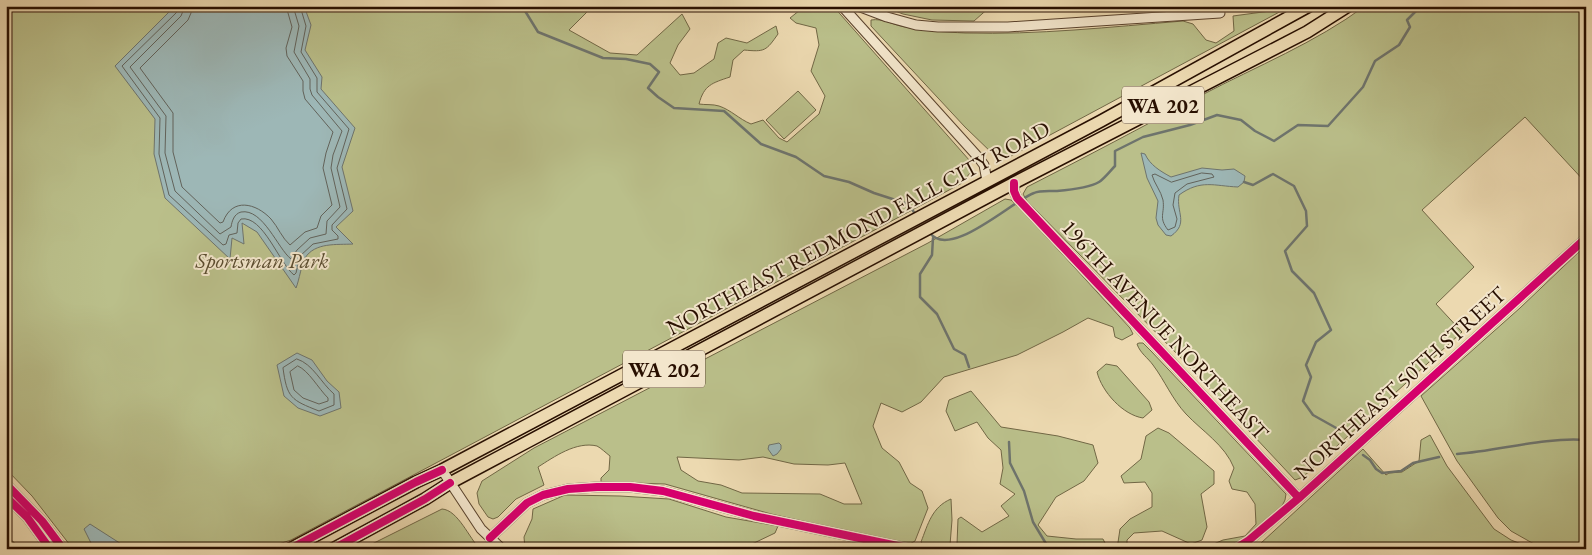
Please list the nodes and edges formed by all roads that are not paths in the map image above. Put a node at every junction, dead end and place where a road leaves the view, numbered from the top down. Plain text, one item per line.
1 (842, 6) edge
2 (858, 6) edge
3 (1309, 6) edge
4 (1348, 6) edge
5 (1220, 13) dead end
6 (1020, 164) junction
7 (988, 181) junction
8 (1014, 183) junction
9 (977, 202) junction
10 (1586, 238) edge
11 (442, 470) junction
12 (450, 483) junction
13 (6, 484) edge
14 (6, 497) edge
15 (1299, 498) junction
16 (490, 538) junction
17 (50, 549) edge
18 (63, 549) edge
19 (290, 549) edge
20 (332, 549) edge
21 (502, 549) edge
22 (912, 549) edge
23 (1235, 549) edge

1 - 7 street
2 - 5 street
3 - 6 main road, NORTHEAST REDMOND FALL CITY ROAD / WA 202
4 - 8 main road, NORTHEAST REDMOND FALL CITY ROAD / WA 202
6 - 7 main road, NORTHEAST REDMOND FALL CITY ROAD / WA 202
6 - 8 main road
7 - 9 main road
7 - 11 main road, NORTHEAST REDMOND FALL CITY ROAD / WA 202
8 - 9 main road, NORTHEAST REDMOND FALL CITY ROAD / WA 202
8 - 15 street, 196TH AVENUE NORTHEAST
9 - 12 main road, NORTHEAST REDMOND FALL CITY ROAD / WA 202
10 - 15 street, NORTHEAST 50TH STREET
11 - 12 street
11 - 19 main road, NORTHEAST REDMOND FALL CITY ROAD / WA 202
12 - 16 street
12 - 20 main road, NORTHEAST REDMOND FALL CITY ROAD / WA 202
13 - 18 street
14 - 17 street
15 - 23 street, NORTHEAST 50TH STREET
16 - 21 street
16 - 22 street

